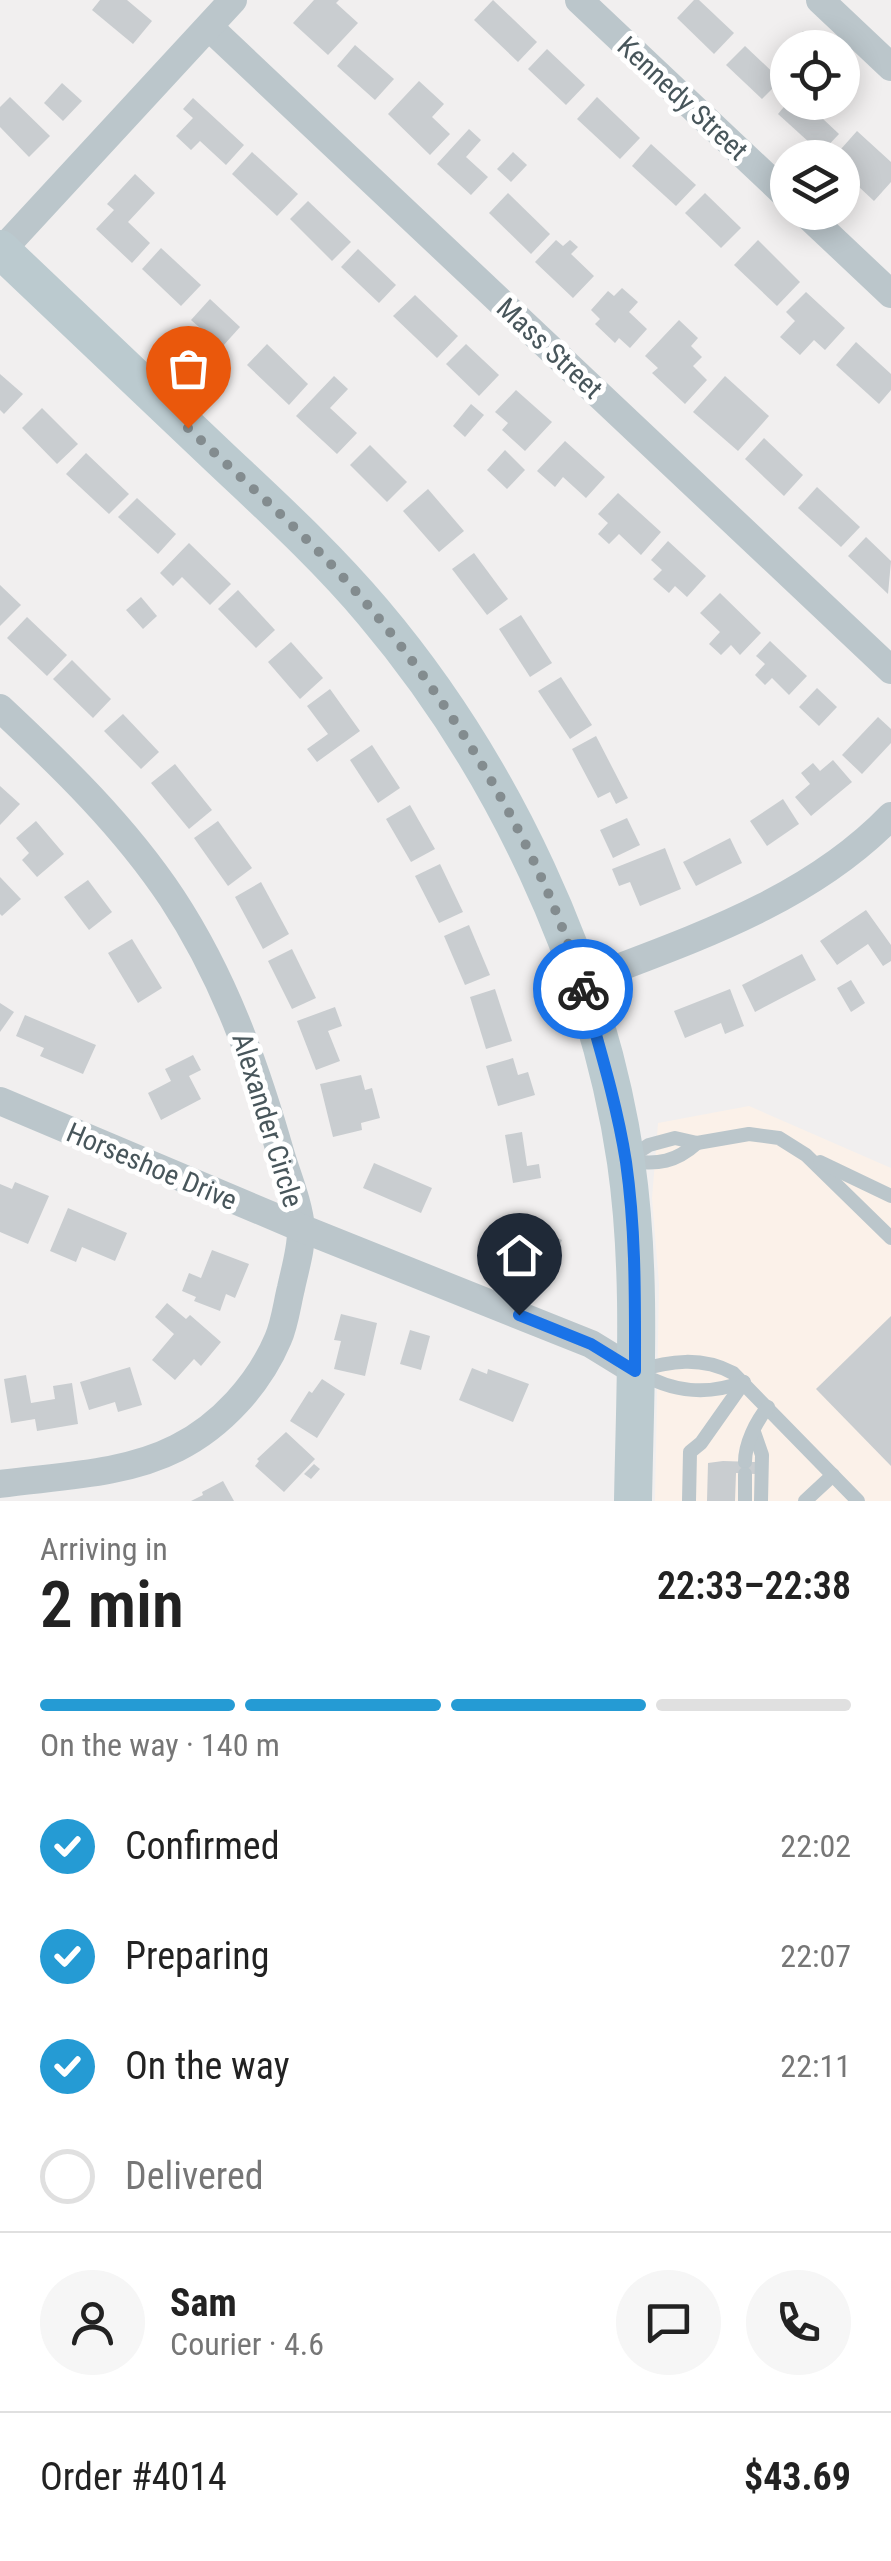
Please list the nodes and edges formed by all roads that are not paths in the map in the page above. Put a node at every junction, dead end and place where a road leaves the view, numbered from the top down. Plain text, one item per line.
1 (234, 0) edge
2 (579, 0) edge
3 (820, 0) edge
4 (209, 26) junction
5 (891, 67) edge
6 (770, 179) edge
7 (823, 230) edge
8 (1, 249) edge
9 (891, 294) edge
10 (891, 670) edge
11 (0, 708) edge
12 (891, 816) edge
13 (581, 982) junction
14 (0, 1102) edge
15 (806, 1155) junction
16 (626, 1160) junction
17 (891, 1196) edge
18 (300, 1228) junction
19 (891, 1238) edge
20 (635, 1371) junction
21 (744, 1382) junction
22 (768, 1407) junction
23 (754, 1432) junction
24 (833, 1475) junction
25 (0, 1484) edge
26 (633, 1501) edge
27 (689, 1501) edge
28 (744, 1501) edge
29 (761, 1501) edge
30 (806, 1501) edge
31 (858, 1501) edge

1 - 4 street
2 - 6 street, Kennedy Street
3 - 5 street
4 - 8 street
4 - 10 street, Mass Street
7 - 9 street
8 - 13 street
11 - 18 street, Alexander Circle
12 - 13 street
13 - 16 street
14 - 18 street, Horseshoe Drive
15 - 16 lane
15 - 17 lane
15 - 19 lane
16 - 20 street
18 - 20 street, Horseshoe Drive
18 - 25 street, Alexander Circle
20 - 21 lane
20 - 21 lane
20 - 26 street
21 - 22 lane
21 - 27 lane
22 - 23 lane
22 - 24 lane
23 - 28 lane
23 - 29 lane
24 - 30 lane
24 - 31 lane

